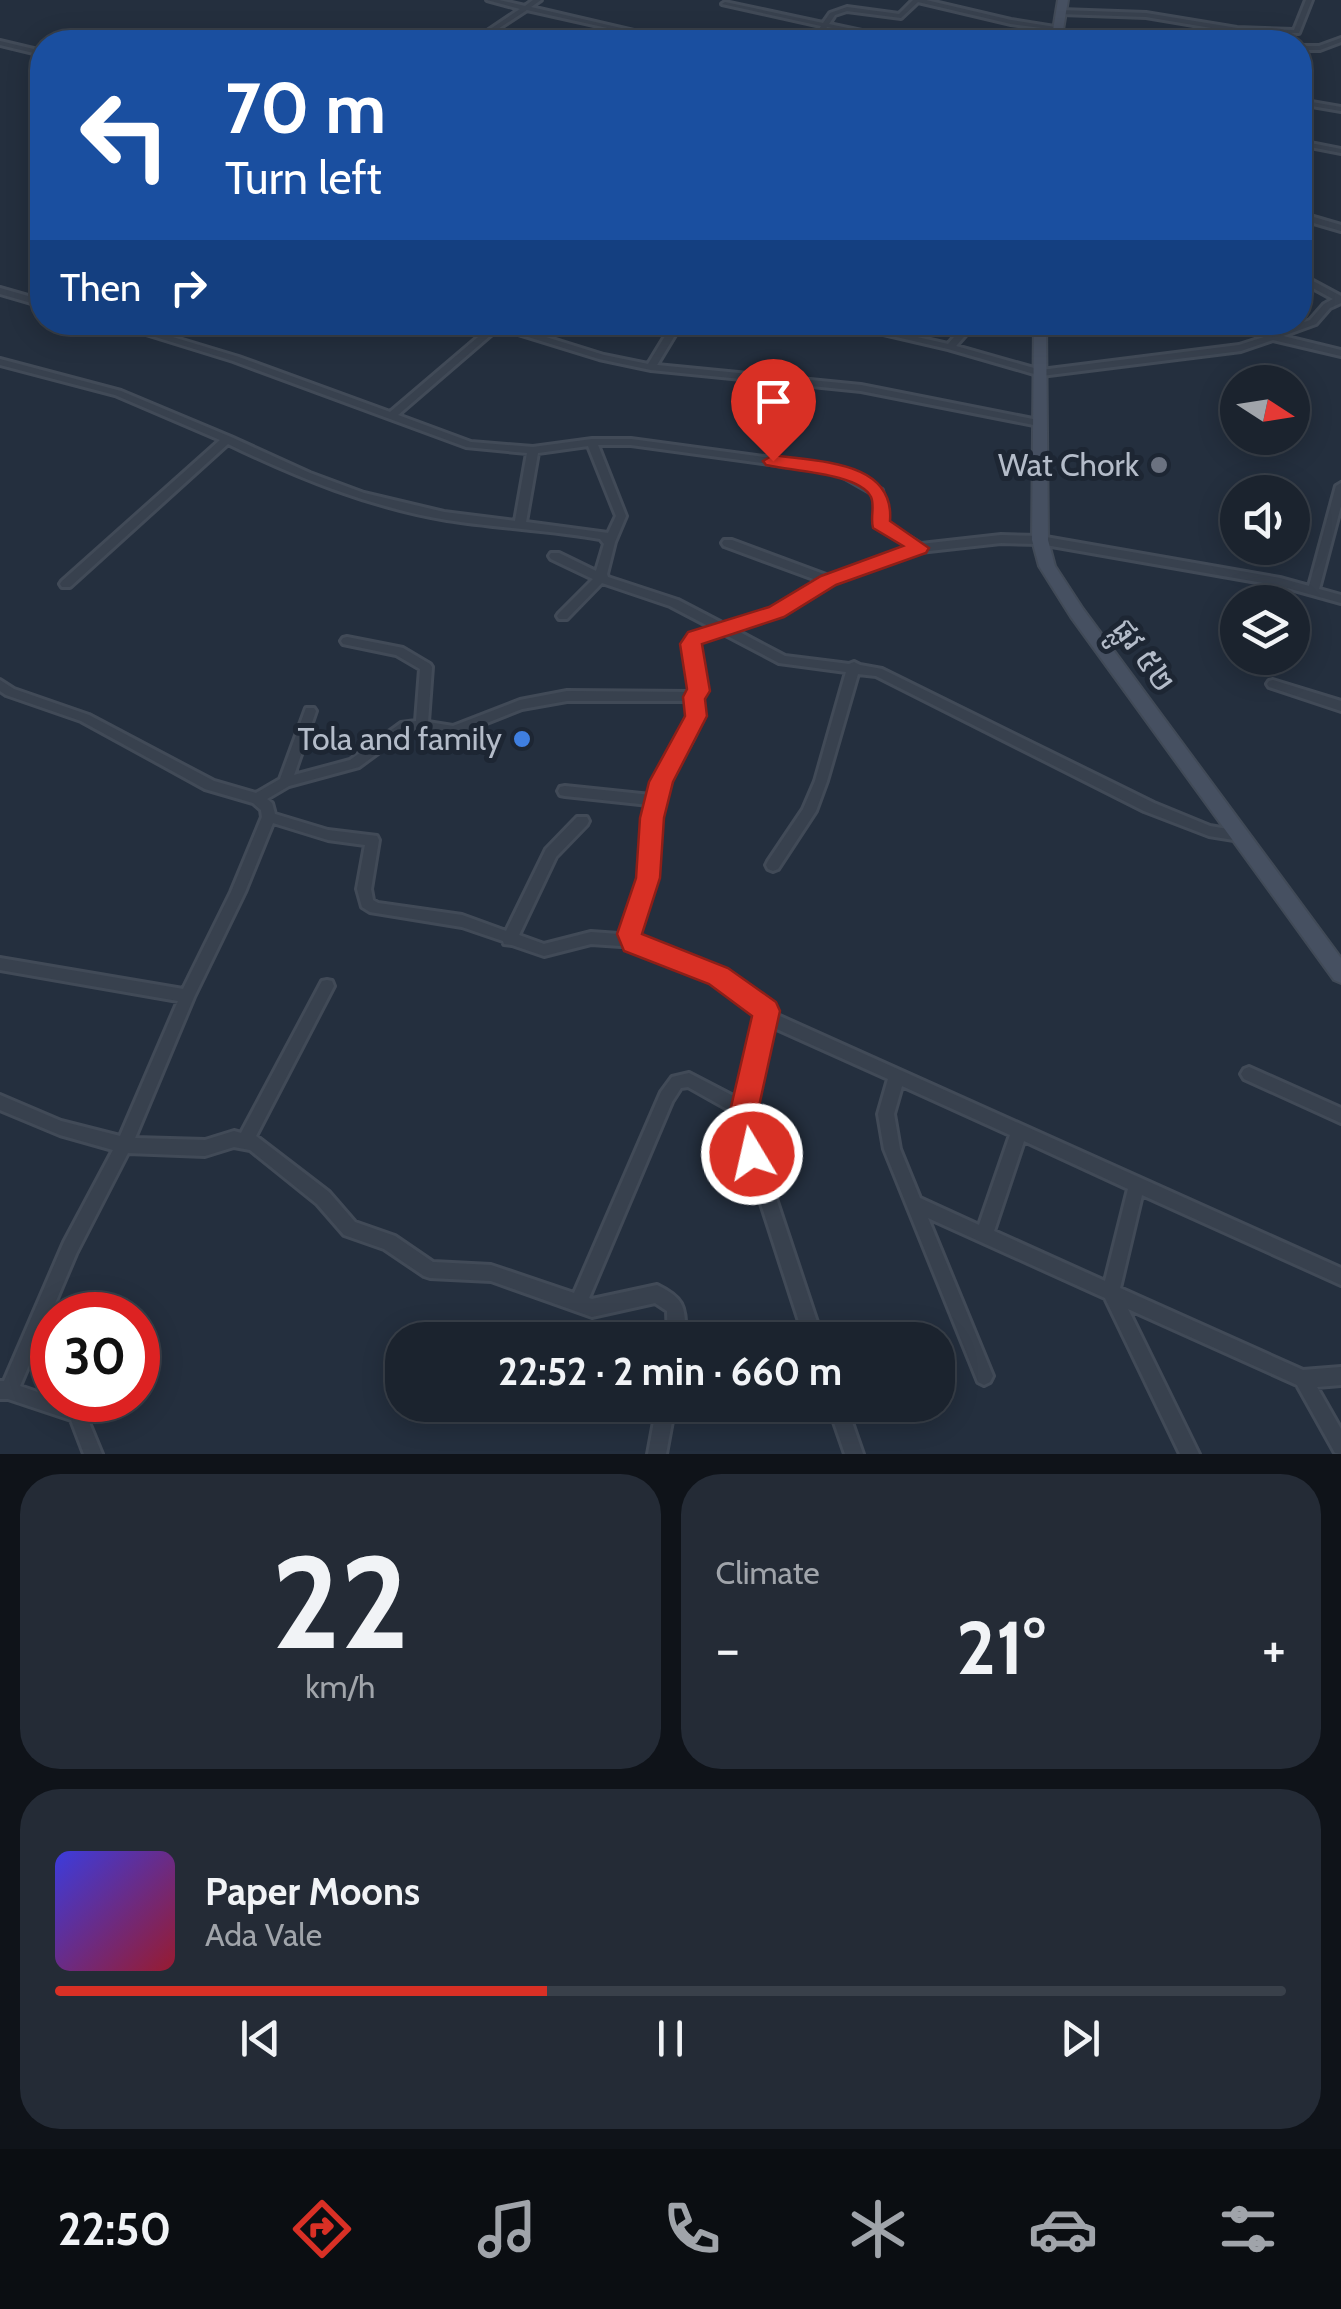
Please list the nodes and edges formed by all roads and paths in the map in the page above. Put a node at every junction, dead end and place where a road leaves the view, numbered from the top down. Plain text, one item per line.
1 (490, 0) edge
2 (538, 0) edge
3 (855, 0) edge
4 (1063, 0) edge
5 (1309, 0) edge
6 (725, 4) dead end
7 (526, 8) junction
8 (845, 9) junction
9 (1061, 12) junction
10 (824, 25) junction
11 (1058, 28) joint
12 (492, 30) edge
13 (624, 30) edge
14 (822, 30) edge
15 (848, 30) edge
16 (1237, 30) edge
17 (1298, 30) edge
18 (1341, 40) edge
19 (0, 43) edge
20 (1312, 48) edge
21 (30, 50) edge
22 (1312, 104) edge
23 (1341, 109) edge
24 (1312, 145) edge
25 (1341, 151) edge
26 (1312, 220) edge
27 (1341, 228) edge
28 (1312, 284) edge
29 (0, 291) edge
30 (1340, 299) edge
31 (30, 300) edge
32 (1312, 322) edge
33 (155, 335) edge
34 (483, 335) edge
35 (531, 335) edge
36 (670, 335) edge
37 (895, 335) edge
38 (961, 335) edge
39 (1040, 335) edge
40 (1273, 335) edge
41 (1270, 336) junction
42 (950, 347) junction
43 (1341, 353) edge
44 (0, 362) edge
45 (651, 367) junction
46 (1040, 373) junction
47 (391, 416) junction
48 (1039, 422) junction
49 (228, 439) junction
50 (592, 442) junction
51 (533, 450) junction
52 (1341, 486) edge
53 (520, 523) junction
54 (1040, 540) junction
55 (610, 541) junction
56 (728, 543) dead end
57 (919, 548) junction
58 (556, 556) dead end
59 (601, 578) junction
60 (828, 580) junction
61 (66, 584) dead end
62 (1313, 591) junction
63 (1341, 598) edge
64 (562, 616) dead end
65 (720, 628) junction
66 (348, 641) dead end
67 (854, 666) junction
68 (0, 684) edge
69 (1273, 684) dead end
70 (694, 697) junction
71 (1341, 706) edge
72 (310, 711) dead end
73 (422, 725) junction
74 (285, 782) junction
75 (565, 791) dead end
76 (257, 799) junction
77 (656, 801) junction
78 (270, 817) junction
79 (582, 822) dead end
80 (1240, 836) junction
81 (773, 865) dead end
82 (630, 934) junction
83 (509, 940) junction
84 (1335, 956) edge
85 (0, 964) edge
86 (1341, 974) edge
87 (327, 986) dead end
88 (187, 996) junction
89 (767, 1017) junction
90 (1249, 1074) dead end
91 (897, 1076) junction
92 (0, 1102) edge
93 (744, 1110) junction
94 (1341, 1116) edge
95 (1019, 1131) junction
96 (245, 1141) junction
97 (124, 1145) junction
98 (1137, 1184) junction
99 (915, 1204) junction
100 (984, 1235) junction
101 (1341, 1276) edge
102 (1111, 1292) junction
103 (578, 1304) junction
104 (675, 1322) edge
105 (808, 1322) edge
106 (984, 1376) dead end
107 (1341, 1376) edge
108 (1303, 1379) junction
109 (4, 1390) edge
110 (663, 1422) edge
111 (842, 1422) edge
112 (1341, 1448) edge
113 (93, 1454) edge
114 (657, 1454) edge
115 (852, 1454) edge
116 (1190, 1454) edge

1 - 7 street
2 - 7 street
3 - 8 street
4 - 9 street
5 - 17 street
6 - 10 street
7 - 12 street
7 - 13 street
8 - 10 street
8 - 11 street
9 - 11 street
9 - 16 street
10 - 14 street
10 - 15 street
18 - 20 street
19 - 21 street
22 - 23 street
24 - 25 street
26 - 27 street
28 - 30 street
29 - 31 street
30 - 32 street
33 - 47 street
34 - 47 street
35 - 45 street
36 - 45 street
37 - 42 street
38 - 42 street
39 - 46 street, ផ្លូវ ៥២
40 - 41 street
41 - 43 street
41 - 46 street
42 - 46 street
44 - 49 street
45 - 48 street
46 - 48 street, ផ្លូវ ៥២
47 - 51 street
48 - 54 street, ផ្លូវ ៥២
49 - 53 street
49 - 61 street
50 - 51 street
50 - 55 street
50 - 57 street
51 - 53 street
52 - 62 street
53 - 55 street
54 - 57 street
54 - 62 street
54 - 80 street, ផ្លូវ ៥២
55 - 59 street
56 - 60 street
57 - 60 street
58 - 59 street
59 - 64 street
59 - 65 street
60 - 65 street
62 - 63 street
65 - 67 street
65 - 70 street
66 - 73 street
67 - 80 street
67 - 81 street
68 - 76 street
69 - 71 street
70 - 73 street
70 - 77 street
72 - 74 street
73 - 74 street
74 - 76 street
75 - 77 street
76 - 78 street
77 - 82 street
78 - 83 street
78 - 88 street
79 - 83 street
80 - 84 street, ផ្លូវ ៥២
82 - 83 street
82 - 89 street
84 - 86 street, ផ្លូវ ៥២
85 - 88 street
87 - 96 street
88 - 97 street
89 - 91 street
89 - 93 street
90 - 94 street
91 - 95 street
91 - 99 street
92 - 97 street
93 - 103 street
93 - 105 street
95 - 98 street
95 - 100 street
96 - 97 street
96 - 103 street
97 - 109 street
98 - 101 street
98 - 102 street
99 - 100 street
99 - 106 street
100 - 102 street
102 - 108 street
102 - 116 street
103 - 104 street
107 - 108 street
108 - 112 street
109 - 113 street
110 - 114 street
111 - 115 street

